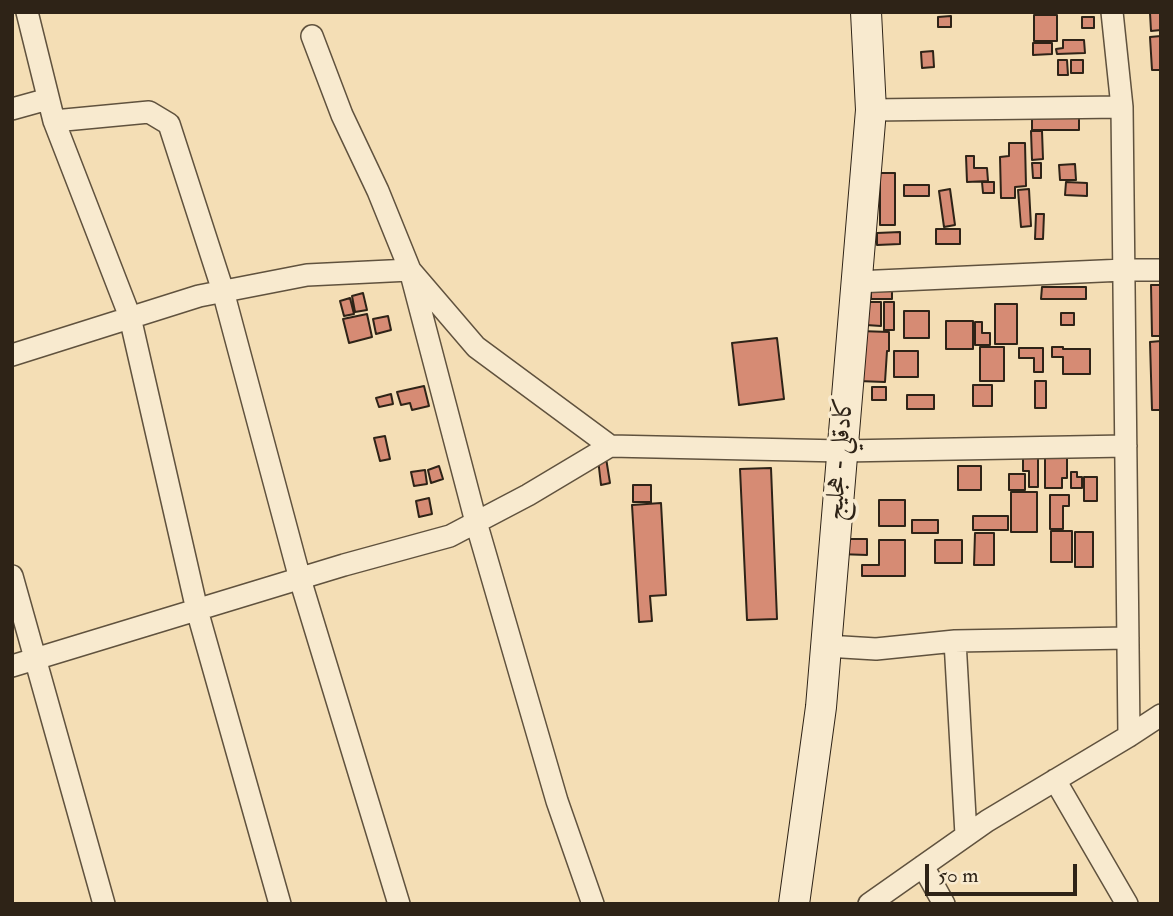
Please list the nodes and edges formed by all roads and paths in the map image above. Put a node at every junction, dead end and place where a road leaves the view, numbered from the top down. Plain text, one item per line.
1 (27, 12) edge
2 (866, 12) edge
3 (1112, 12) edge
4 (313, 36) dead end
5 (48, 99) junction
6 (1122, 107) junction
7 (12, 109) edge
8 (871, 110) junction
9 (54, 121) junction
10 (410, 270) junction
11 (1124, 270) junction
12 (1161, 270) edge
13 (856, 282) junction
14 (223, 291) junction
15 (130, 317) junction
16 (12, 355) edge
17 (610, 446) junction
18 (1126, 446) junction
19 (842, 451) junction
20 (476, 522) junction
21 (12, 576) edge
22 (300, 579) junction
23 (197, 610) junction
24 (1128, 638) junction
25 (955, 641) junction
26 (826, 646) junction
27 (35, 659) junction
28 (12, 666) edge
29 (1161, 715) edge
30 (1129, 736) junction
31 (1055, 780) junction
32 (966, 835) junction
33 (923, 866) junction
34 (104, 904) edge
35 (280, 904) edge
36 (399, 904) edge
37 (593, 904) edge
38 (794, 904) edge
39 (869, 904) edge
40 (944, 904) edge
41 (1127, 904) edge

1 - 5 street
2 - 8 street, كادقلي - هجليج
3 - 6 street
4 - 10 street
5 - 7 street
5 - 9 street
6 - 8 street
6 - 11 street
8 - 13 street, كادقلي - هجليج
9 - 14 street
9 - 15 street
10 - 14 street
10 - 17 street
10 - 20 street
11 - 12 street
11 - 13 street
11 - 18 street
13 - 19 street, كادقلي - هجليج
14 - 15 street
14 - 22 street
15 - 16 street
15 - 23 street
17 - 19 street
17 - 20 street
18 - 19 street
18 - 24 street
19 - 26 street, كادقلي - هجليج
20 - 22 street
20 - 37 street
21 - 27 street
22 - 23 street
22 - 36 street
23 - 27 street
23 - 35 street
24 - 25 street
24 - 30 street
25 - 26 street
25 - 32 street
26 - 38 street, كادقلي - هجليج
27 - 28 street
27 - 34 street
29 - 30 street
30 - 31 street
31 - 32 street
31 - 41 street
32 - 33 street
33 - 39 street
33 - 40 street

